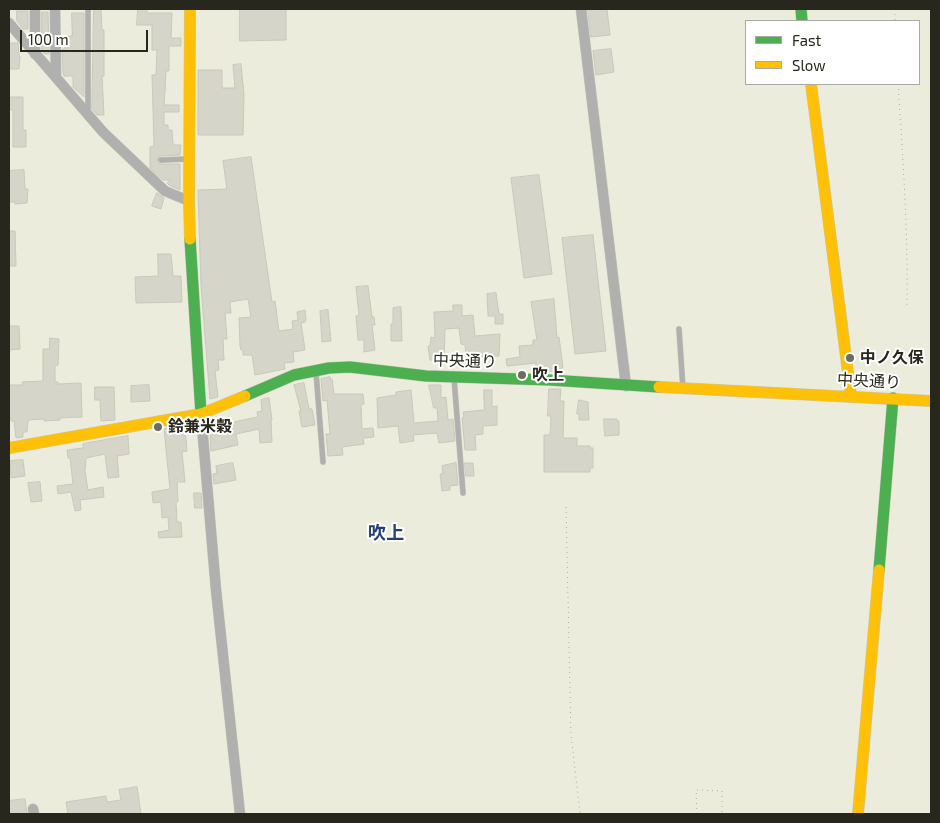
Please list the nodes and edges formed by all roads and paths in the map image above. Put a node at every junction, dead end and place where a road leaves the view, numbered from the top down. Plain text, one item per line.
1 (36, 9) edge
2 (55, 9) edge
3 (88, 9) edge
4 (190, 9) edge
5 (581, 9) edge
6 (9, 23) edge
7 (35, 54) junction
8 (56, 76) junction
9 (810, 85) edge
10 (898, 85) edge
11 (88, 114) junction
12 (189, 159) junction
13 (161, 160) dead end
14 (189, 201) junction
15 (907, 305) dead end
16 (679, 329) dead end
17 (316, 370) junction
18 (454, 378) junction
19 (626, 386) junction
20 (683, 389) junction
21 (851, 396) junction
22 (893, 398) junction
23 (931, 401) edge
24 (201, 414) junction
25 (9, 448) edge
26 (323, 462) dead end
27 (463, 493) dead end
28 (566, 507) dead end
29 (240, 814) edge
30 (580, 814) edge
31 (697, 814) edge
32 (722, 814) edge
33 (858, 814) edge

1 - 7 street
2 - 8 street
3 - 11 lane
4 - 12 street
5 - 19 street
6 - 7 street
7 - 8 street
8 - 11 street
9 - 21 street
10 - 15 path
11 - 14 street
12 - 13 lane
12 - 14 street
14 - 24 street
16 - 20 lane
17 - 18 street, 中央通り
17 - 24 street, 中央通り
17 - 26 lane
18 - 19 street, 中央通り
18 - 27 lane
19 - 20 street, 中央通り
20 - 21 street, 中央通り
21 - 22 street, 中央通り
22 - 23 street, 中央通り
22 - 33 street
24 - 25 street, 中央通り
24 - 29 street
28 - 30 path
31 - 32 path

